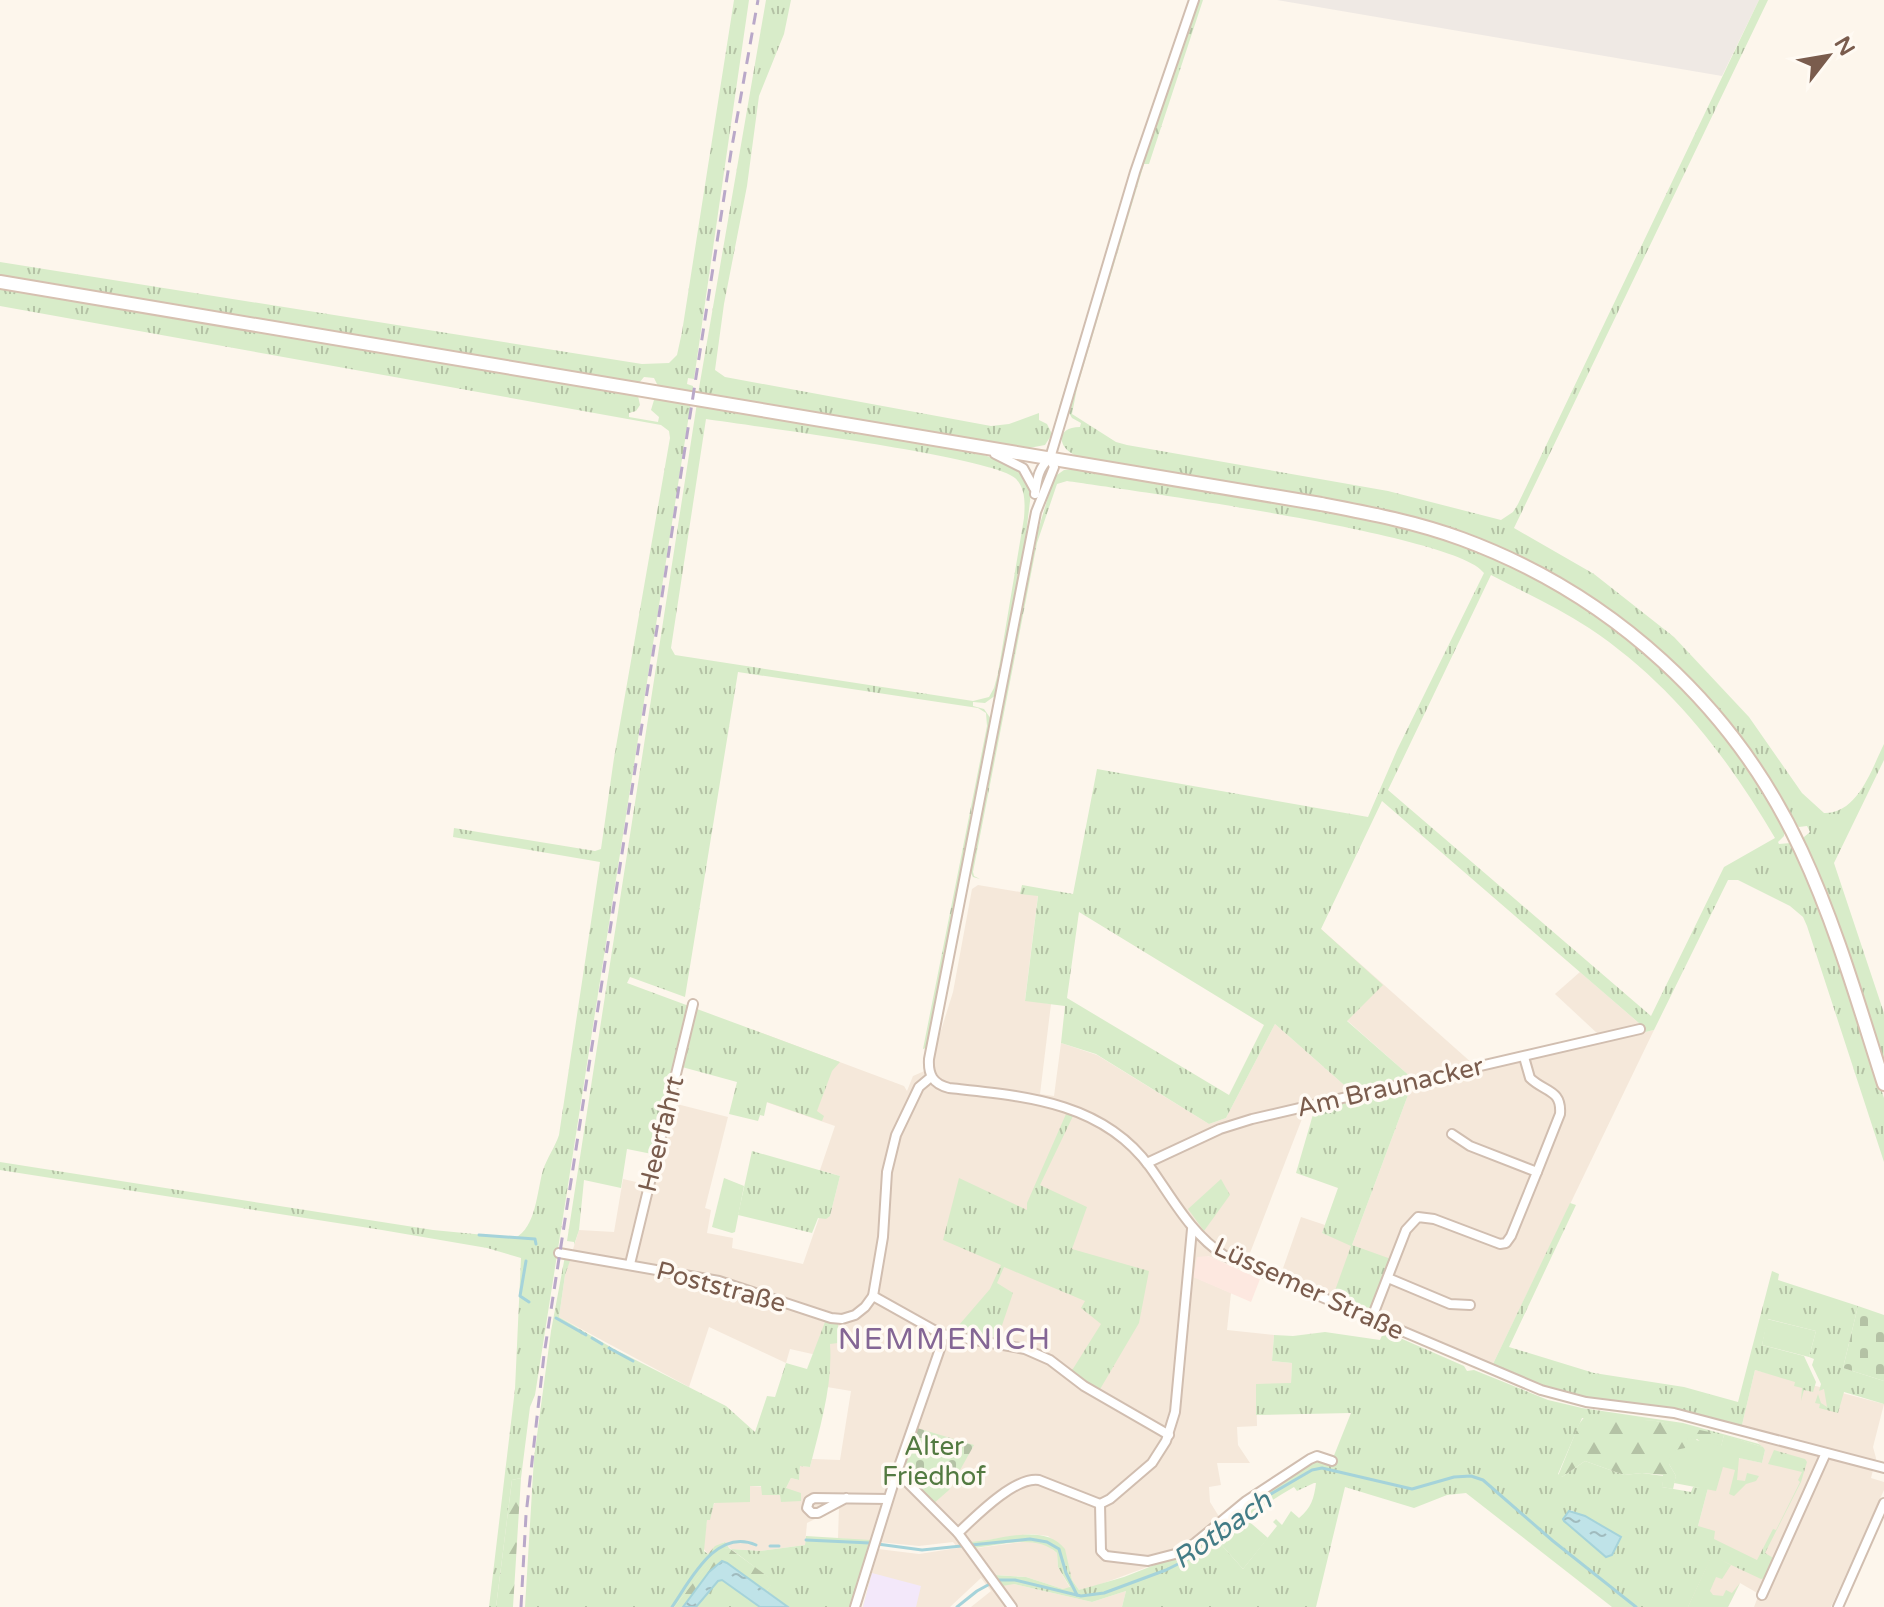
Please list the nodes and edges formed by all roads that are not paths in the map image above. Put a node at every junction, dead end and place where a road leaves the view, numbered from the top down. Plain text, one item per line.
1 (1194, 0) edge
2 (0, 282) edge
3 (973, 445) junction
4 (1050, 458) junction
5 (1035, 494) junction
6 (1036, 512) junction
7 (693, 1004) dead end
8 (1640, 1029) dead end
9 (1524, 1057) junction
10 (931, 1077) junction
11 (1884, 1084) edge
12 (1452, 1134) dead end
13 (1147, 1163) junction
14 (1537, 1172) junction
15 (1192, 1229) junction
16 (559, 1253) dead end
17 (630, 1264) junction
18 (1388, 1278) junction
19 (873, 1296) junction
20 (1470, 1305) dead end
21 (1371, 1320) junction
22 (941, 1334) junction
23 (1169, 1435) junction
24 (1825, 1455) junction
25 (1332, 1461) dead end
26 (1884, 1468) edge
27 (897, 1472) junction
28 (846, 1498) dead end
29 (888, 1499) junction
30 (1884, 1503) edge
31 (1100, 1504) junction
32 (958, 1533) junction
33 (1762, 1595) dead end
34 (855, 1607) edge
35 (1012, 1607) edge
36 (1838, 1607) edge

1 - 4 street
2 - 3 street
3 - 4 street
3 - 5 street
4 - 5 street
4 - 6 street
4 - 11 street
5 - 6 street
6 - 10 street
7 - 17 street, Heerfahrt
8 - 9 street, Am Braunacker
9 - 13 street, Am Braunacker
9 - 14 street
10 - 13 street, Lüssemer Straße
10 - 19 street
12 - 14 street
13 - 15 street, Lüssemer Straße
14 - 18 street
15 - 21 street, Lüssemer Straße
15 - 23 street
16 - 17 street, Poststraße
17 - 19 street, Poststraße
18 - 20 street
18 - 21 street
19 - 22 street
21 - 24 street, Lüssemer Straße
22 - 23 street
22 - 27 street
23 - 31 street
24 - 26 street, Lüssemer Straße
24 - 33 street
25 - 31 street
27 - 29 street
27 - 32 street
28 - 29 street
29 - 34 street
30 - 36 street
31 - 32 street
32 - 35 street

